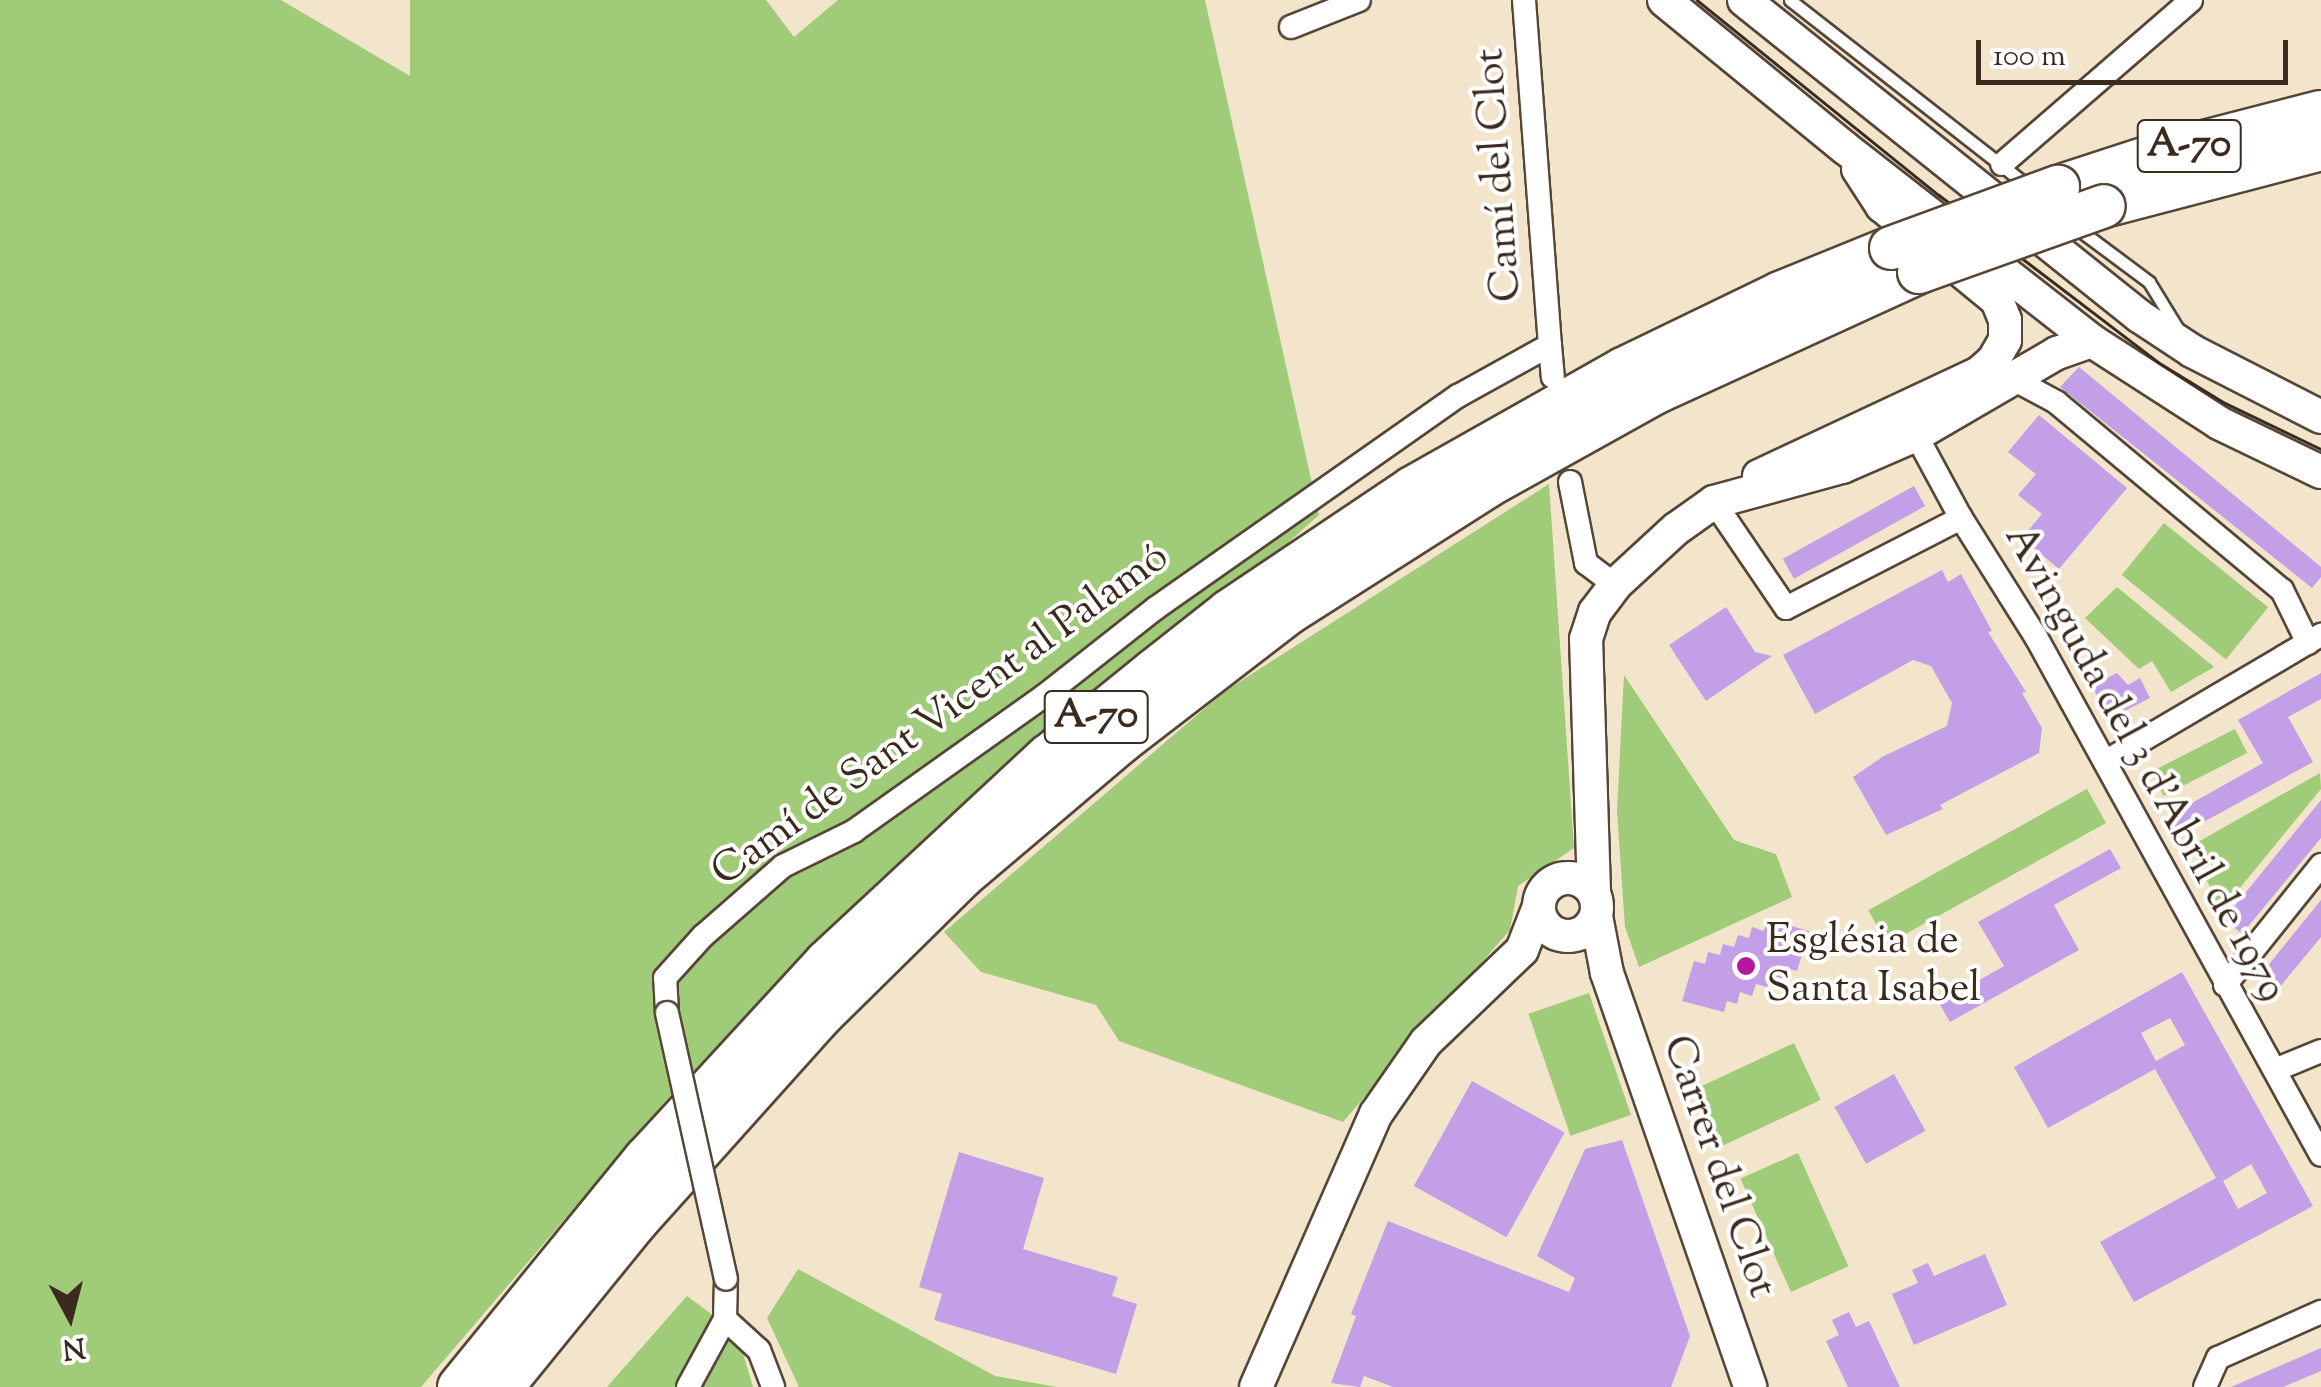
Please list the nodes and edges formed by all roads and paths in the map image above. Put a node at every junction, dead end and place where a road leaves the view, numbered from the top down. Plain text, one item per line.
1 (1358, 0) edge
2 (1524, 0) edge
3 (1664, 0) edge
4 (1744, 0) edge
5 (1790, 0) edge
6 (2191, 0) edge
7 (1291, 27) dead end
8 (2321, 112) edge
9 (1844, 148) junction
10 (2321, 148) edge
11 (2002, 164) junction
12 (2047, 206) junction
13 (1905, 260) junction
14 (2092, 341) junction
15 (1550, 345) junction
16 (1553, 377) dead end
17 (2015, 380) junction
18 (2321, 416) edge
19 (1909, 423) junction
20 (2321, 472) edge
21 (1570, 482) dead end
22 (1725, 498) junction
23 (1961, 518) junction
24 (1615, 584) junction
25 (2315, 639) edge
26 (2105, 762) junction
27 (1595, 832) junction
28 (2321, 865) edge
29 (1562, 877) junction
30 (1595, 904) junction
31 (1538, 909) junction
32 (1563, 936) junction
33 (1522, 950) junction
34 (1607, 973) junction
35 (2225, 985) junction
36 (2321, 1051) edge
37 (2275, 1070) junction
38 (2321, 1155) edge
39 (2321, 1312) edge
40 (725, 1319) junction
41 (1274, 1352) junction
42 (459, 1387) edge
43 (502, 1387) edge
44 (688, 1387) edge
45 (773, 1387) edge
46 (1256, 1387) edge
47 (1265, 1387) edge
48 (1750, 1387) edge
49 (2205, 1387) edge

1 - 7 street
2 - 15 street, Camí del Clot
3 - 9 street
4 - 12 street
5 - 11 lane
6 - 11 street
8 - 12 highway, A-70
9 - 14 street
9 - 19 street
10 - 13 highway, A-70, bridge
11 - 12 lane
12 - 13 highway, A-70, bridge
12 - 18 street
13 - 42 highway, A-70
13 - 43 highway, A-70
14 - 17 street
14 - 20 street
15 - 16 street
15 - 40 street, Camí de Sant Vicent al Palamó, bridge
17 - 19 street
17 - 25 street
19 - 22 street
19 - 23 street, Avinguda del 3 d'Abril de 1979
21 - 24 street
22 - 23 street
22 - 24 street, Carrer del Clot
23 - 26 street, Avinguda del 3 d'Abril de 1979
24 - 27 street, Carrer del Clot
25 - 26 street
26 - 35 street, Avinguda del 3 d'Abril de 1979
27 - 29 street
27 - 30 street, Carrer del Clot
28 - 35 street
29 - 30 street
29 - 31 street
30 - 32 street
30 - 34 street, Carrer del Clot
31 - 32 street
31 - 33 street
32 - 33 street
32 - 34 street, Carrer del Clot
33 - 41 street
34 - 48 street, Carrer del Clot
35 - 37 street, Avinguda del 3 d'Abril de 1979
36 - 37 street
37 - 38 street, Avinguda del 3 d'Abril de 1979
39 - 49 street
40 - 44 street, Camí de Sant Vicent al Palamó
40 - 45 street
41 - 46 street
41 - 47 street

